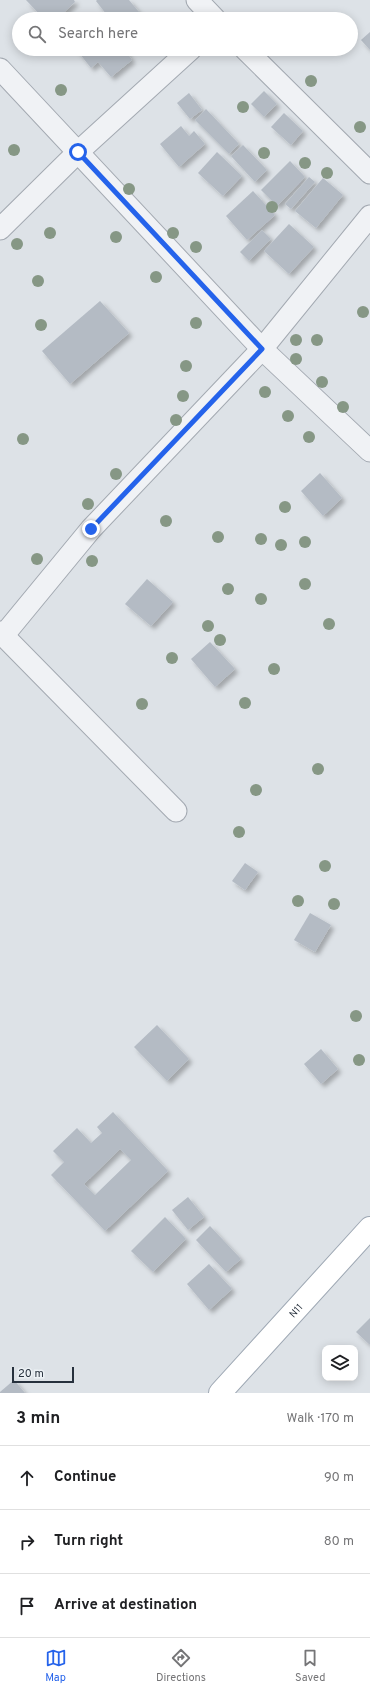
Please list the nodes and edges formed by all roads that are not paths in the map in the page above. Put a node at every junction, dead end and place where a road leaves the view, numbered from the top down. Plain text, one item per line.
1 (197, 0) edge
2 (208, 12) edge
3 (183, 56) edge
4 (252, 56) edge
5 (0, 69) edge
6 (78, 152) junction
7 (370, 173) edge
8 (370, 216) edge
9 (0, 229) edge
10 (262, 349) junction
11 (370, 451) edge
12 (2, 634) edge
13 (176, 811) dead end
14 (370, 1228) edge
15 (220, 1393) edge

1 - 2 street
3 - 6 street
4 - 7 street
5 - 6 street
6 - 9 street
6 - 10 street
8 - 10 street
10 - 11 street
10 - 12 street
12 - 13 street
14 - 15 main road, N11

